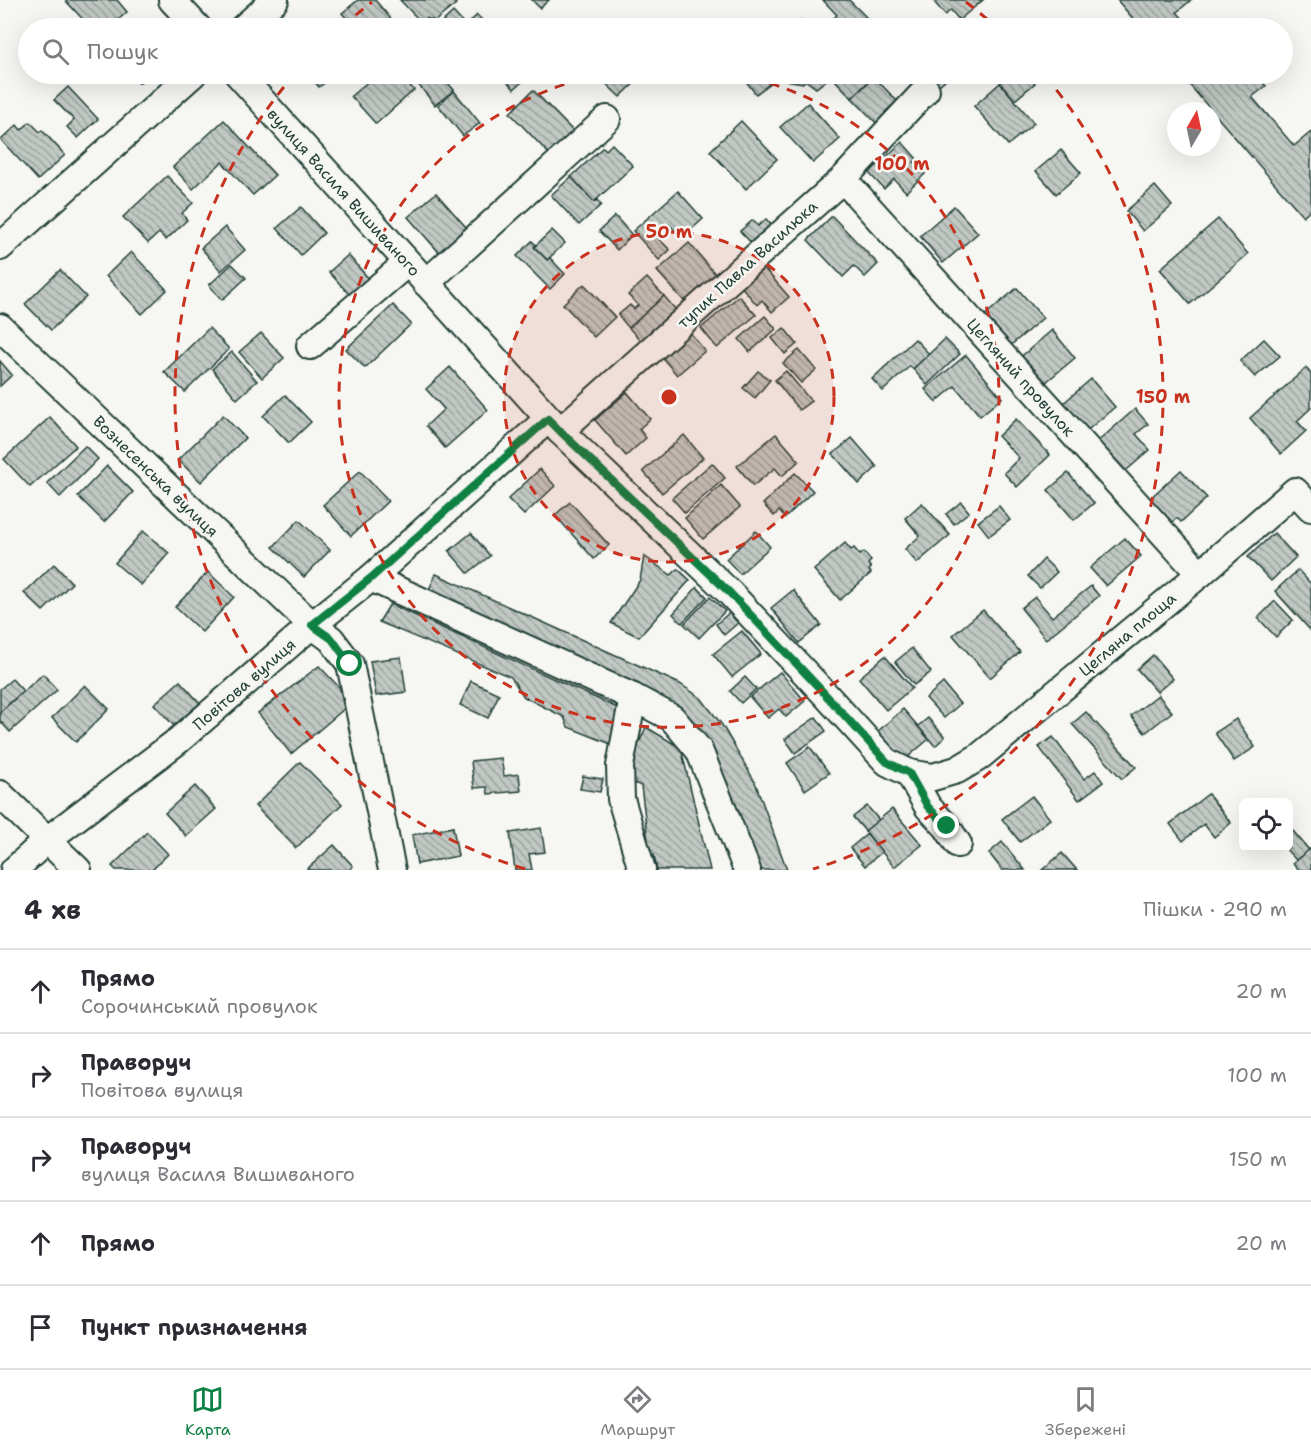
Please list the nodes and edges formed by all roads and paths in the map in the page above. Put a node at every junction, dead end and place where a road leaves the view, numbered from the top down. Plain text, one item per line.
1 (172, 0) edge
2 (275, 0) edge
3 (189, 18) edge
4 (254, 18) edge
5 (182, 84) edge
6 (247, 84) edge
7 (926, 90) dead end
8 (607, 119) dead end
9 (843, 179) junction
10 (0, 248) edge
11 (407, 263) junction
12 (426, 283) junction
13 (0, 327) edge
14 (310, 346) dead end
15 (554, 425) junction
16 (1311, 508) edge
17 (1200, 574) junction
18 (371, 578) junction
19 (312, 625) junction
20 (633, 697) junction
21 (921, 775) junction
22 (0, 794) edge
23 (47, 840) junction
24 (958, 844) dead end
25 (14, 870) edge
26 (78, 870) edge
27 (392, 870) edge
28 (642, 870) edge
29 (747, 870) edge

1 - 3 street
2 - 4 street
5 - 10 street
6 - 11 street, вулиця Василя Вишиваного
7 - 9 street, тупик Павла Василюка
8 - 12 street, вулиця Василя Вишиваного
9 - 15 street, тупик Павла Василюка
9 - 17 street, Цегляний провулок
11 - 12 street, вулиця Василя Вишиваного
11 - 14 street
12 - 15 street, вулиця Василя Вишиваного
13 - 19 street, Вознесенська вулиця
15 - 18 street, Повітова вулиця
15 - 21 street, вулиця Василя Вишиваного
16 - 17 street, Цегляна площа
17 - 21 street, Цегляна площа
18 - 19 street, Повітова вулиця
18 - 20 street
19 - 23 street, Повітова вулиця
19 - 27 street, Вознесенська вулиця
20 - 28 street
20 - 29 street
21 - 24 street
22 - 23 street
23 - 25 street, Повітова вулиця
23 - 26 street

